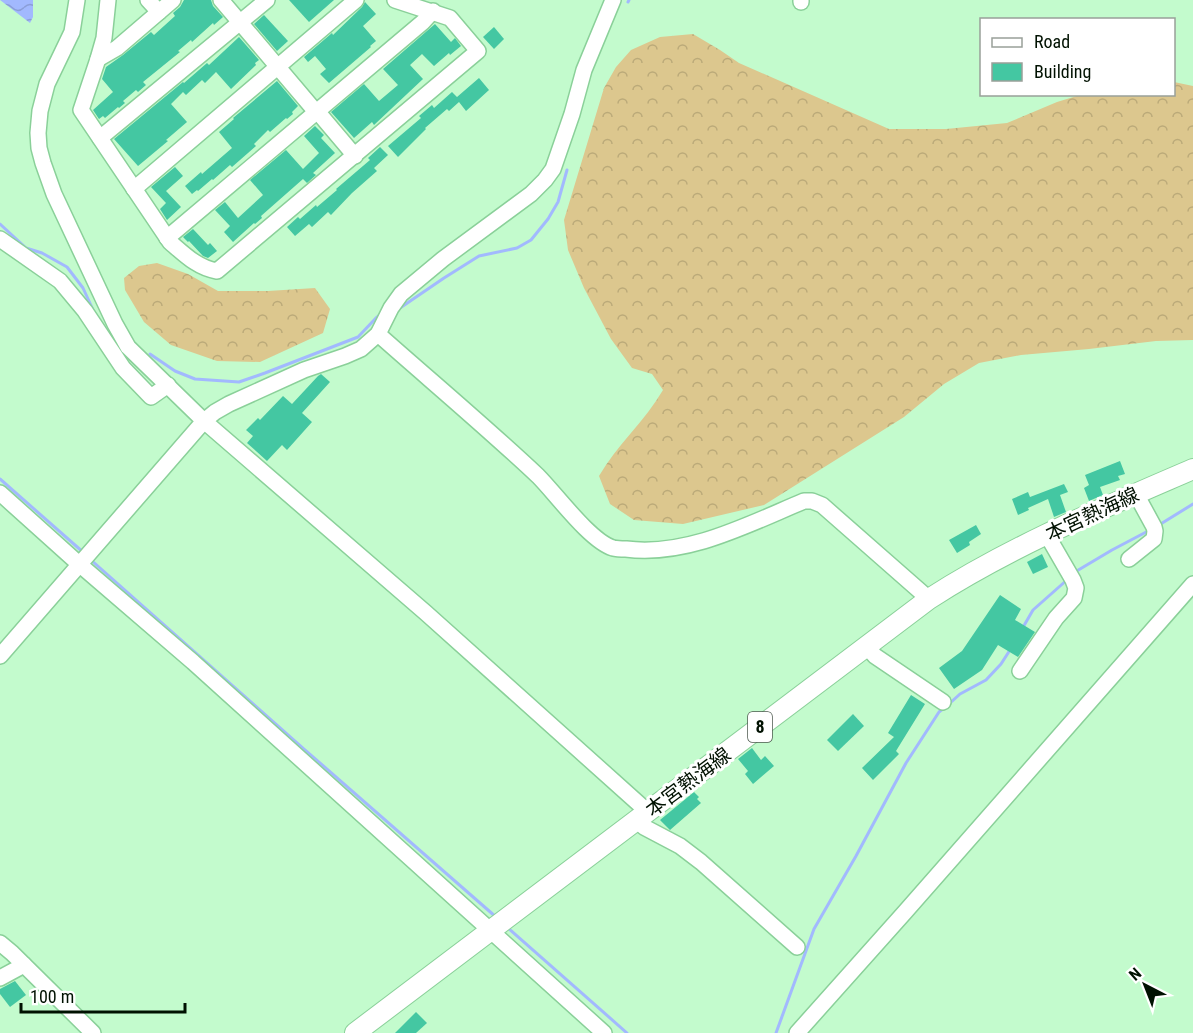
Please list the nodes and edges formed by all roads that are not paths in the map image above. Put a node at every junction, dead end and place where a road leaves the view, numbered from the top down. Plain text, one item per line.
1 (77, 0) edge
2 (108, 0) edge
3 (148, 0) edge
4 (173, 0) edge
5 (220, 0) edge
6 (267, 0) edge
7 (356, 0) edge
8 (395, 0) edge
9 (608, 1) edge
10 (433, 11) junction
11 (159, 12) junction
12 (240, 23) junction
13 (98, 59) junction
14 (278, 67) junction
15 (317, 112) junction
16 (100, 138) junction
17 (355, 156) junction
18 (135, 189) junction
19 (167, 238) junction
20 (0, 239) edge
21 (378, 334) junction
22 (168, 385) junction
23 (204, 422) junction
24 (1193, 469) edge
25 (0, 493) edge
26 (1136, 494) junction
27 (1047, 535) junction
28 (1129, 559) dead end
29 (79, 564) junction
30 (1193, 584) edge
31 (929, 599) junction
32 (867, 647) junction
33 (0, 656) edge
34 (1020, 671) dead end
35 (943, 702) dead end
36 (643, 816) junction
37 (491, 931) junction
38 (0, 943) edge
39 (797, 947) dead end
40 (24, 965) junction
41 (0, 978) edge
42 (93, 1033) edge
43 (355, 1033) edge
44 (604, 1033) edge
45 (797, 1033) edge

1 - 22 street
2 - 13 street
3 - 11 street
4 - 11 street
5 - 12 street
6 - 12 street
7 - 14 street
8 - 10 street
9 - 21 street
10 - 15 street
10 - 17 street
11 - 13 street
12 - 14 street
12 - 16 street
13 - 16 street
14 - 15 street
14 - 18 street
15 - 17 street
15 - 19 street
16 - 18 street
17 - 19 street
18 - 19 street
20 - 22 street
21 - 23 street
21 - 31 street
22 - 23 street
23 - 29 street
23 - 36 street
24 - 26 main road, 本宮熱海線 / 8
25 - 29 street
26 - 27 main road, 本宮熱海線 / 8
26 - 28 street
27 - 31 main road, 本宮熱海線 / 8
27 - 34 street
29 - 33 street
29 - 37 street
30 - 45 street
31 - 32 main road, 本宮熱海線 / 8
32 - 35 street
32 - 36 main road, 本宮熱海線 / 8
36 - 37 main road, 本宮熱海線 / 8
36 - 39 street
37 - 43 main road, 本宮熱海線 / 8
37 - 44 street
38 - 40 street
40 - 41 street
40 - 42 street

